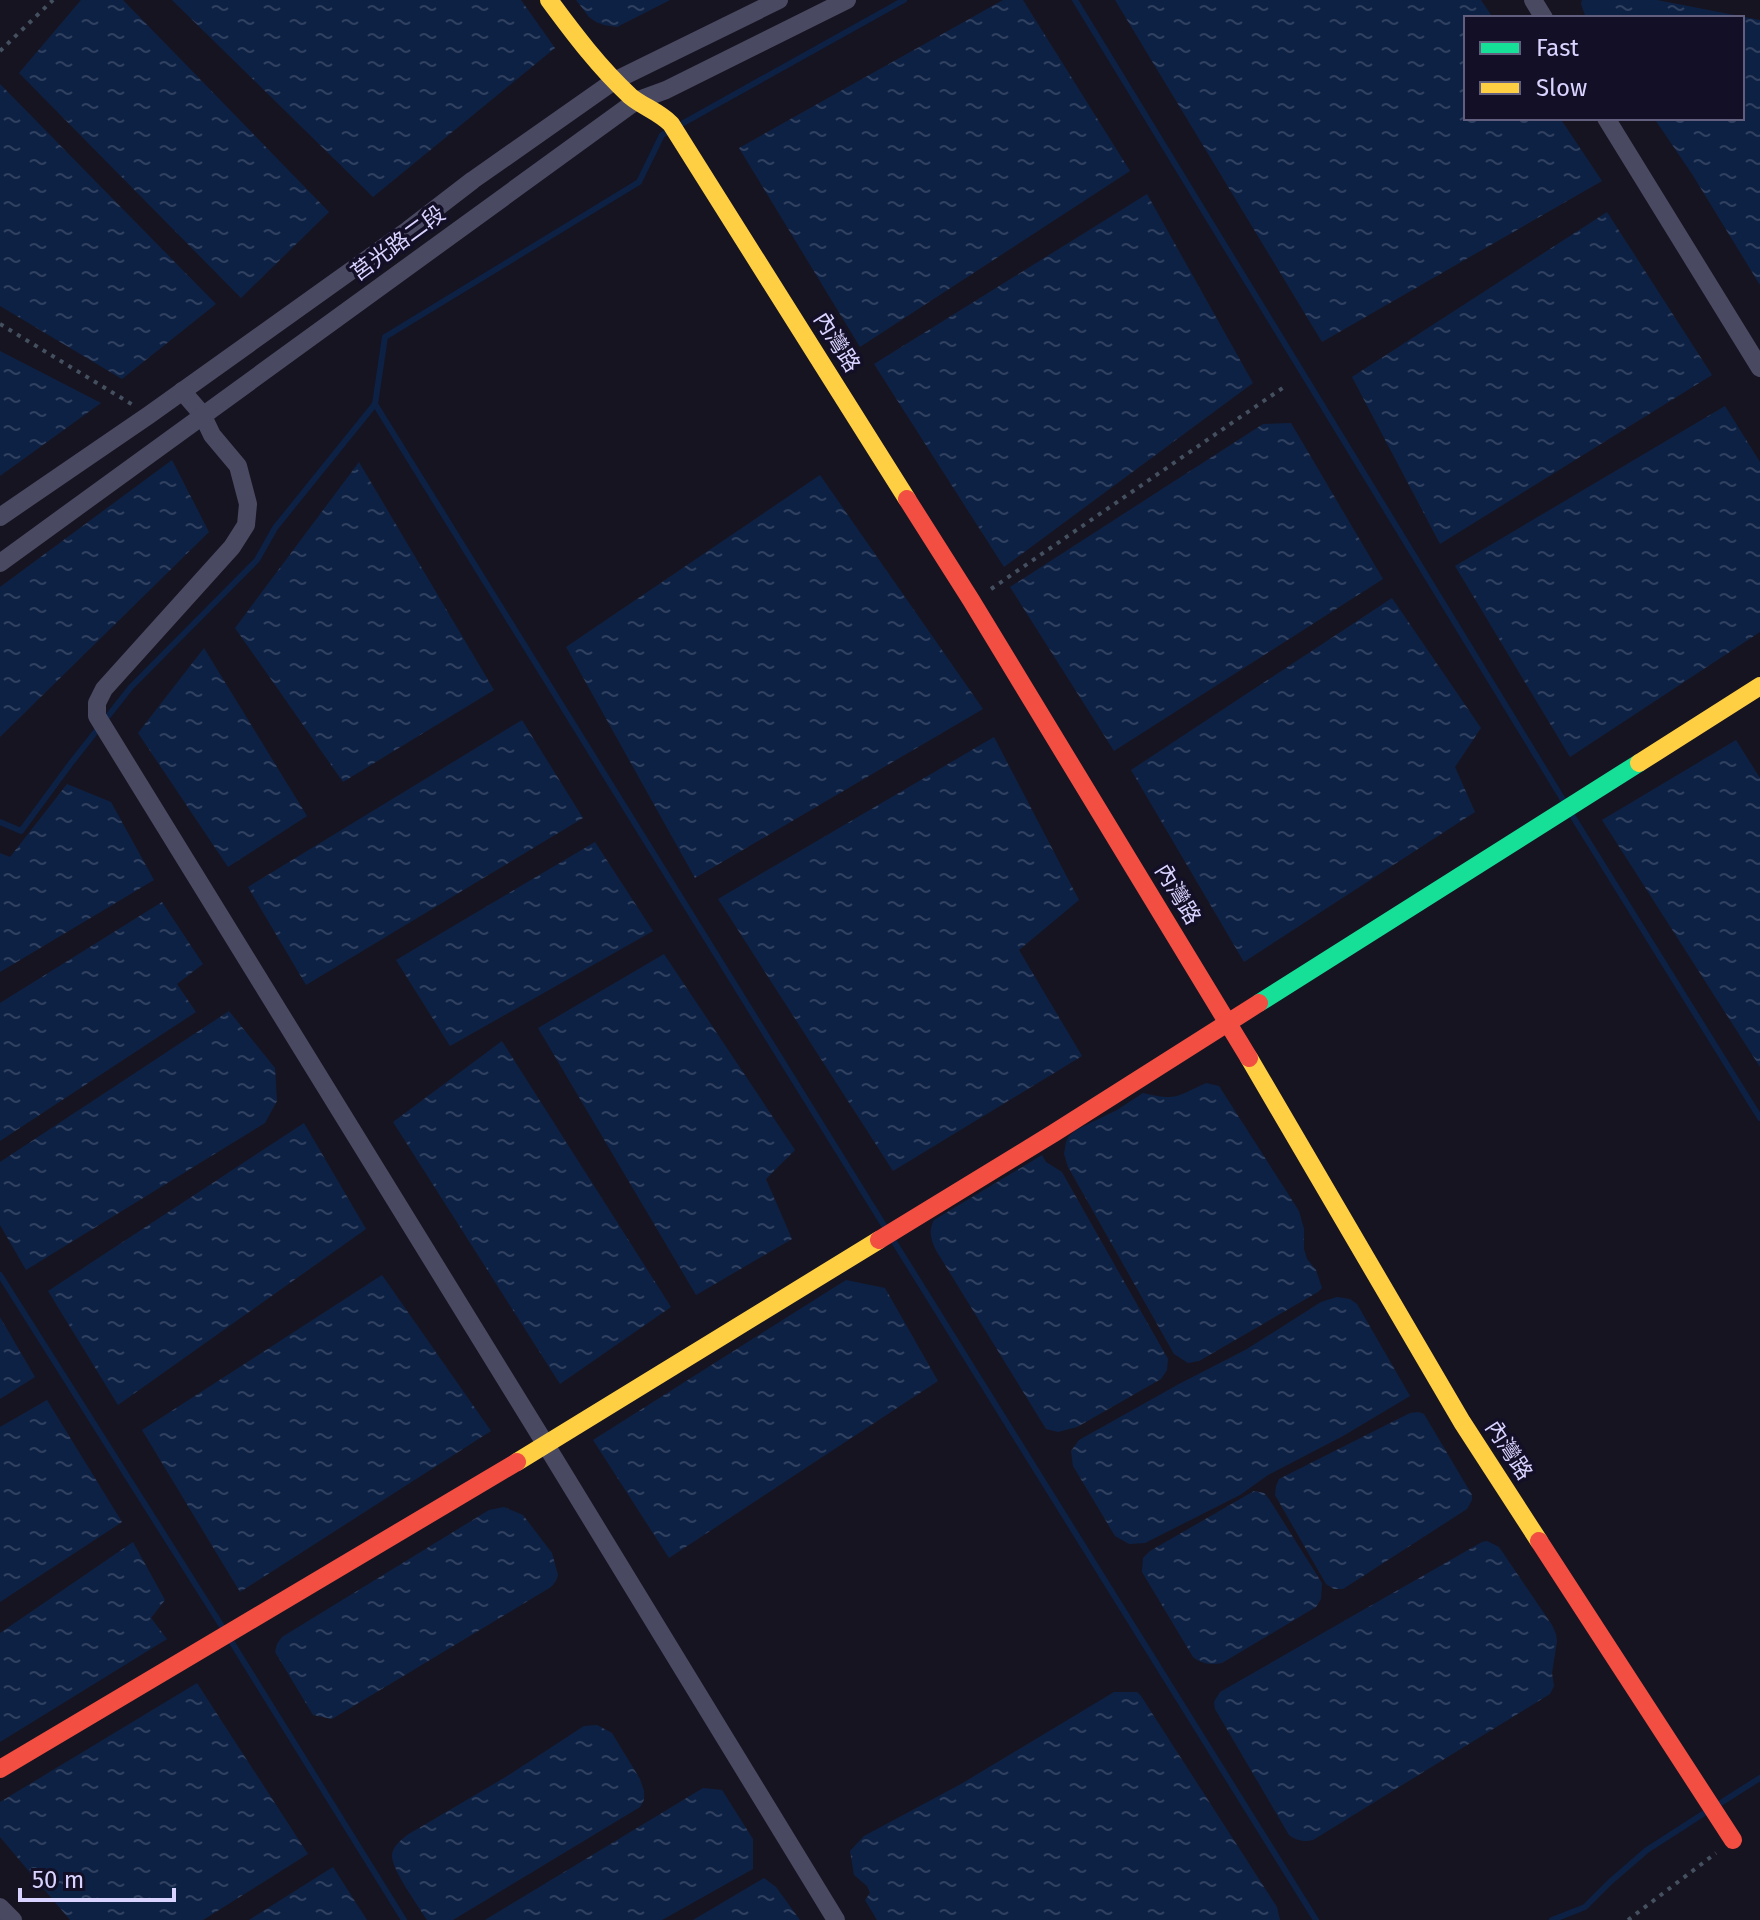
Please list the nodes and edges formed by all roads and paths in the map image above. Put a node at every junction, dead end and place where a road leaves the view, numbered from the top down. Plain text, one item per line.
1 (53, 0) edge
2 (549, 0) edge
3 (779, 0) edge
4 (847, 0) edge
5 (0, 51) edge
6 (614, 81) junction
7 (636, 101) junction
8 (1607, 120) edge
9 (0, 324) edge
10 (1760, 368) edge
11 (1284, 387) dead end
12 (182, 391) junction
13 (202, 414) junction
14 (149, 415) junction
15 (0, 517) edge
16 (0, 563) edge
17 (971, 600) junction
18 (1760, 686) edge
19 (1229, 1024) junction
20 (546, 1445) junction
21 (0, 1769) edge
22 (1733, 1840) joint
23 (0, 1907) edge
24 (13, 1920) edge
25 (836, 1920) edge
26 (1628, 1920) edge

1 - 5 path
2 - 6 street, 內灣路
3 - 6 street, 莒光路二段
4 - 7 street, 莒光路二段
6 - 7 street, 內灣路
6 - 12 street, 莒光路二段
7 - 13 street, 莒光路二段
7 - 17 street, 內灣路
8 - 10 street
9 - 14 path
11 - 17 path
12 - 13 street
12 - 14 street, 莒光路二段
13 - 16 street, 莒光路二段
13 - 20 street
14 - 15 street, 莒光路二段
17 - 19 street, 內灣路
18 - 19 street
19 - 20 street
19 - 22 street, 內灣路
20 - 21 street
20 - 25 street
22 - 26 path
23 - 24 street

